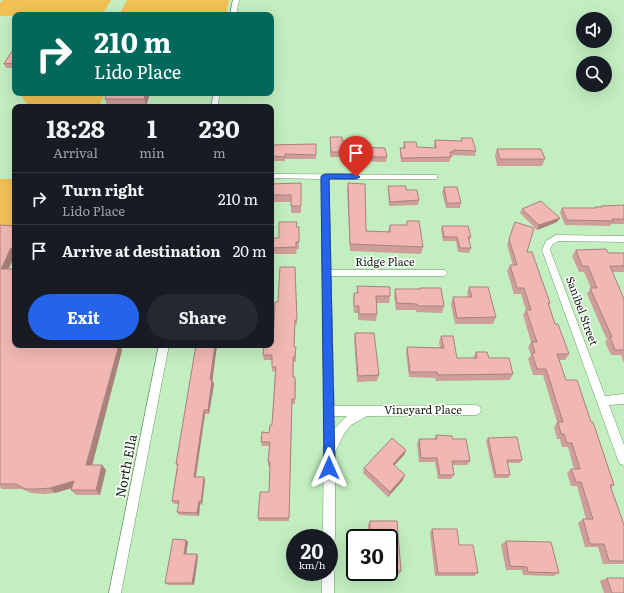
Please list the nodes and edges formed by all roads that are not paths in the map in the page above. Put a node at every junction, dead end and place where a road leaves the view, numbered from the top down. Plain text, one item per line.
1 (236, 0) edge
2 (234, 12) edge
3 (274, 176) edge
4 (325, 176) junction
5 (434, 177) dead end
6 (624, 239) edge
7 (326, 273) junction
8 (444, 273) dead end
9 (163, 348) edge
10 (624, 400) edge
11 (602, 401) junction
12 (369, 410) junction
13 (476, 410) dead end
14 (329, 411) junction
15 (329, 453) junction
16 (624, 460) edge
17 (329, 529) edge
18 (328, 581) edge
19 (115, 593) edge
20 (328, 593) edge

1 - 2 street
3 - 4 street
4 - 5 street
4 - 7 street
6 - 11 street, Sanibel Street
7 - 8 street, Ridge Place
7 - 14 street
9 - 19 street, North Ella
10 - 11 street
11 - 16 street, Sanibel Street
12 - 13 street, Vineyard Place
12 - 14 street, Vineyard Place
12 - 15 street, Vineyard Place
14 - 15 street
15 - 17 street
18 - 20 street

